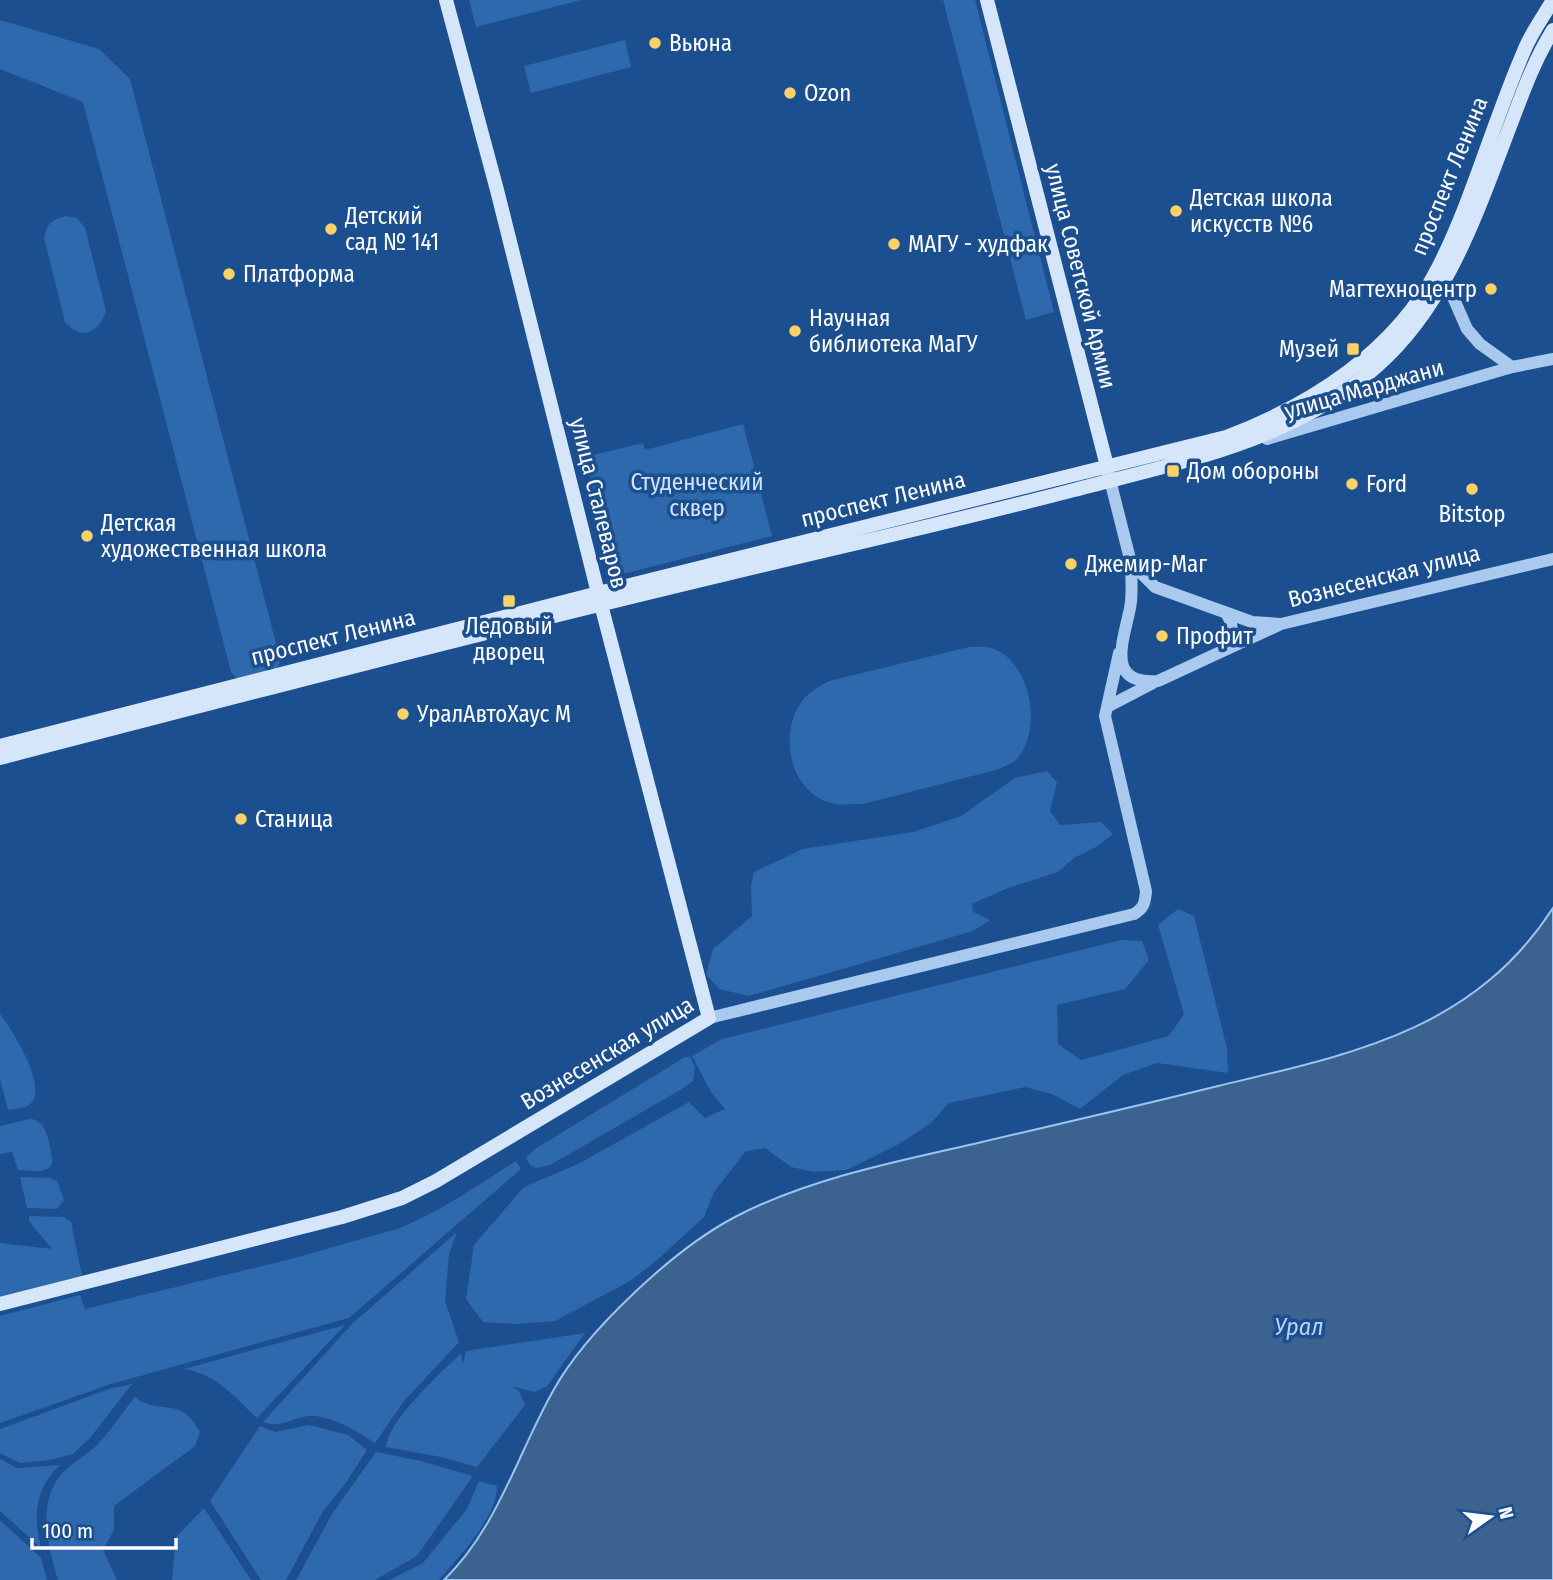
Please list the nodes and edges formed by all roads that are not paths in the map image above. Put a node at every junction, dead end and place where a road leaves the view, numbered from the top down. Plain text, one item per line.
1 (446, 0) edge
2 (987, 0) edge
3 (1553, 0) edge
4 (1553, 30) edge
5 (1446, 281) junction
6 (1553, 359) edge
7 (1512, 367) junction
8 (1227, 450) junction
9 (1108, 473) junction
10 (1553, 559) edge
11 (1131, 563) junction
12 (1155, 587) junction
13 (599, 599) junction
14 (1131, 604) junction
15 (1226, 613) junction
16 (1281, 624) junction
17 (1120, 649) junction
18 (1220, 652) junction
19 (1158, 681) junction
20 (1106, 712) junction
21 (0, 746) edge
22 (0, 758) edge
23 (709, 1018) junction
24 (0, 1304) edge

1 - 13 main road, улица Сталеваров
2 - 9 main road, улица Советской Армии
3 - 9 main road, проспект Ленина
4 - 5 main road, проспект Ленина
5 - 7 street
5 - 8 main road, проспект Ленина
6 - 7 street, улица Марджани
7 - 8 street, улица Марджани
8 - 9 main road, проспект Ленина
9 - 11 street, улица Советской Армии
9 - 13 main road, проспект Ленина
10 - 16 street, Вознесенская улица
11 - 12 street
11 - 14 street, улица Советской Армии
12 - 14 street
12 - 15 street
13 - 21 main road, проспект Ленина
13 - 22 main road, проспект Ленина
13 - 23 main road, улица Сталеваров
14 - 17 street
15 - 16 street, Вознесенская улица
15 - 18 street
16 - 18 street
17 - 19 street
17 - 20 street
18 - 19 street
19 - 20 street
20 - 23 street, Вознесенская улица
23 - 24 main road, Вознесенская улица

